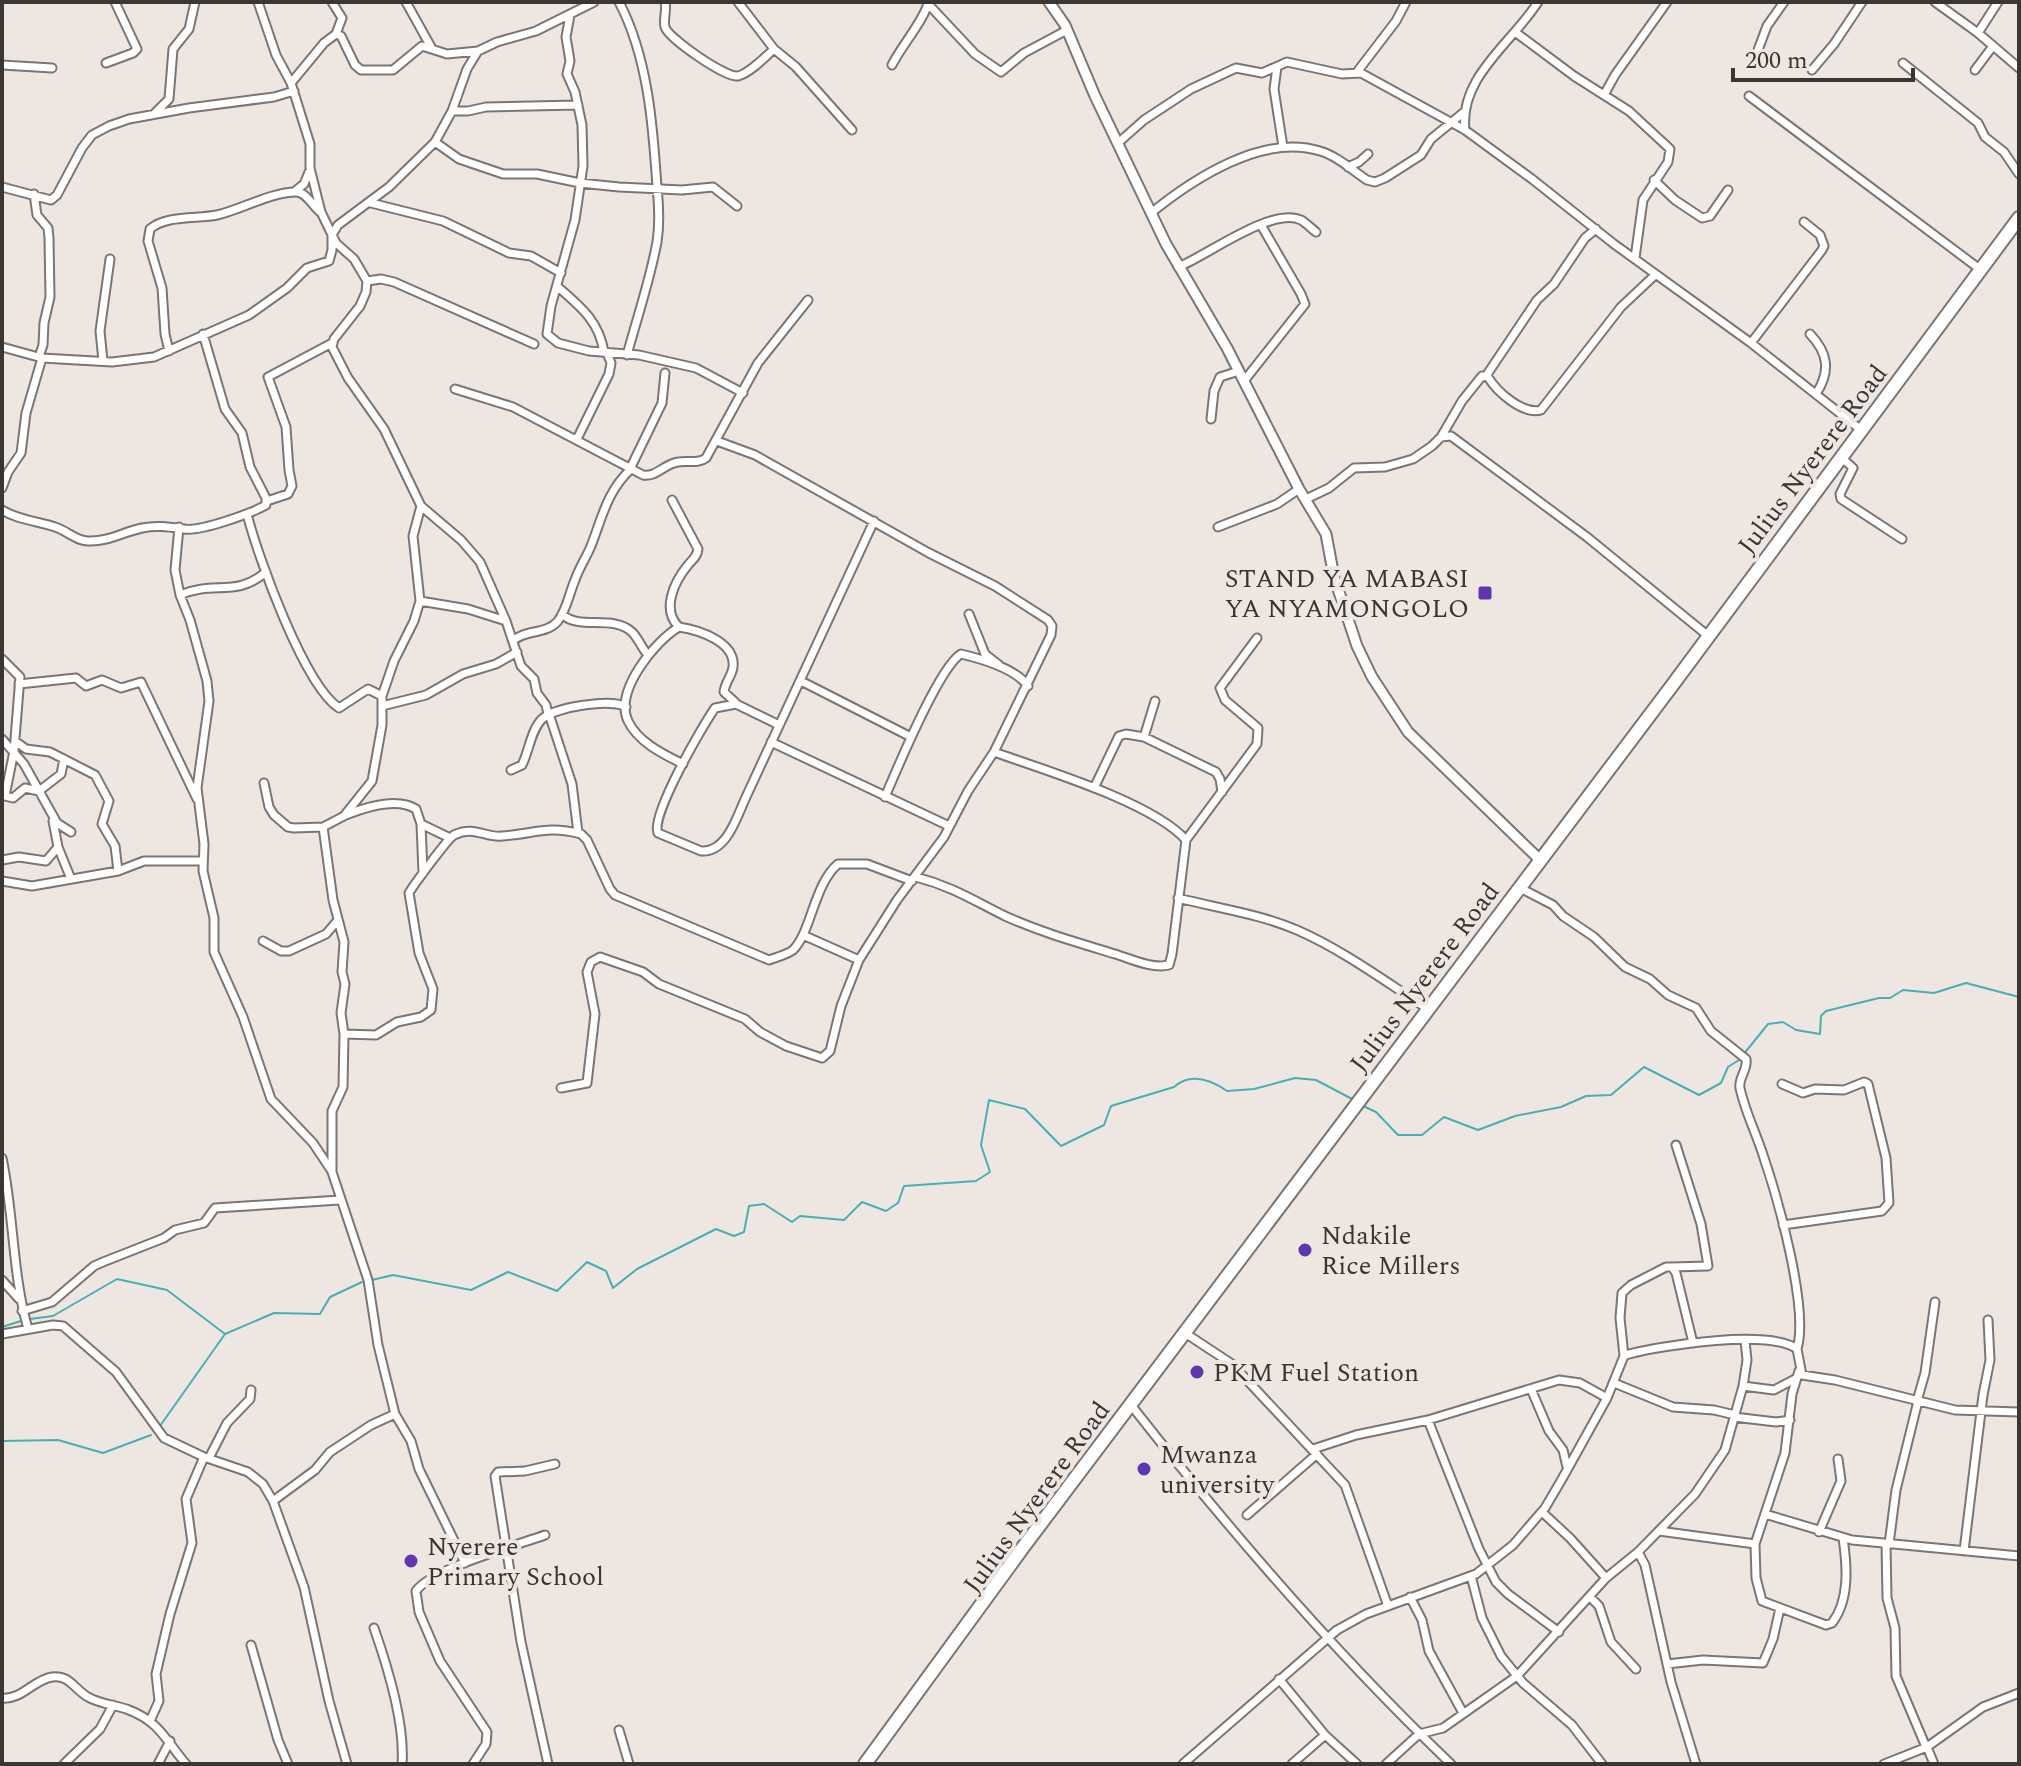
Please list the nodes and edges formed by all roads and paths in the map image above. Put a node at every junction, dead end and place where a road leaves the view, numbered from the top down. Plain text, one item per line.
1 (115, 2) edge
2 (195, 2) edge
3 (258, 2) edge
4 (332, 2) edge
5 (406, 2) edge
6 (594, 2) edge
7 (619, 2) edge
8 (665, 2) edge
9 (738, 2) edge
10 (1049, 2) edge
11 (1406, 2) edge
12 (1538, 2) edge
13 (1667, 2) edge
14 (1784, 2) edge
15 (1862, 2) edge
16 (1935, 2) edge
17 (1998, 2) edge
18 (929, 3) edge
19 (570, 15) junction
20 (1067, 30) junction
21 (1515, 32) junction
22 (1978, 33) junction
23 (336, 34) junction
24 (1993, 46) junction
25 (431, 47) junction
26 (774, 49) junction
27 (1758, 50) dead end
28 (478, 51) junction
29 (106, 63) dead end
30 (1903, 63) dead end
31 (2, 65) edge
32 (892, 65) dead end
33 (1277, 67) junction
34 (52, 68) dead end
35 (2019, 68) edge
36 (1812, 70) dead end
37 (1975, 70) dead end
38 (1357, 72) junction
39 (293, 87) junction
40 (1604, 95) junction
41 (1749, 96) dead end
42 (578, 105) junction
43 (452, 111) junction
44 (1463, 113) junction
45 (151, 116) junction
46 (1451, 123) junction
47 (852, 130) dead end
48 (1465, 130) junction
49 (435, 142) junction
50 (1118, 143) junction
51 (1283, 147) junction
52 (1368, 154) dead end
53 (1348, 167) junction
54 (310, 168) junction
55 (2019, 174) edge
56 (1654, 180) junction
57 (580, 183) junction
58 (2, 187) edge
59 (657, 188) junction
60 (1728, 190) dead end
61 (294, 192) junction
62 (34, 194) junction
63 (371, 203) junction
64 (737, 206) dead end
65 (321, 212) junction
66 (1151, 213) junction
67 (2019, 218) edge
68 (1804, 222) dead end
69 (1261, 225) junction
70 (1596, 229) junction
71 (1316, 232) dead end
72 (332, 235) junction
73 (1635, 258) junction
74 (110, 259) dead end
75 (1178, 267) junction
76 (1982, 270) junction
77 (561, 273) junction
78 (1655, 275) junction
79 (367, 281) junction
80 (558, 287) junction
81 (808, 300) dead end
82 (203, 334) junction
83 (1810, 334) dead end
84 (332, 343) junction
85 (1751, 343) junction
86 (534, 344) dead end
87 (3, 349) edge
88 (169, 351) junction
89 (605, 352) junction
90 (627, 355) junction
91 (40, 358) junction
92 (103, 361) junction
93 (665, 373) dead end
94 (1241, 376) junction
95 (1486, 376) junction
96 (455, 389) dead end
97 (743, 393) junction
98 (1816, 394) junction
99 (1211, 419) dead end
100 (1449, 424) junction
101 (1861, 430) junction
102 (1441, 437) junction
103 (1455, 438) junction
104 (577, 439) junction
105 (717, 441) junction
106 (1841, 457) junction
107 (630, 469) junction
108 (2, 488) edge
109 (1299, 489) junction
110 (1306, 499) junction
111 (672, 500) dead end
112 (267, 501) junction
113 (421, 506) junction
114 (2, 510) edge
115 (247, 514) junction
116 (874, 521) junction
117 (179, 527) junction
118 (1218, 527) dead end
119 (1902, 539) dead end
120 (266, 572) junction
121 (180, 595) junction
122 (420, 601) junction
123 (562, 614) junction
124 (969, 614) dead end
125 (506, 621) junction
126 (679, 627) junction
127 (1707, 635) junction
128 (1257, 638) dead end
129 (513, 641) junction
130 (517, 652) junction
131 (647, 654) junction
132 (2, 659) edge
133 (1003, 669) junction
134 (801, 681) junction
135 (19, 684) junction
136 (1028, 686) junction
137 (382, 696) junction
138 (1155, 701) dead end
139 (736, 704) junction
140 (382, 706) junction
141 (626, 707) junction
142 (548, 714) junction
143 (779, 725) junction
144 (911, 737) junction
145 (1144, 737) junction
146 (2, 739) edge
147 (15, 741) junction
148 (771, 742) junction
149 (14, 751) junction
150 (994, 752) junction
151 (2, 758) edge
152 (64, 759) junction
153 (683, 764) junction
154 (11, 767) junction
155 (511, 770) dead end
156 (264, 783) dead end
157 (25, 788) junction
158 (1094, 788) junction
159 (39, 791) junction
160 (1222, 792) junction
161 (885, 797) junction
162 (199, 802) junction
163 (52, 815) junction
164 (344, 816) junction
165 (421, 824) junction
166 (949, 826) junction
167 (323, 827) junction
168 (71, 832) dead end
169 (578, 833) junction
170 (450, 838) junction
171 (1186, 840) junction
172 (58, 847) junction
173 (1539, 859) junction
174 (2, 860) edge
175 (202, 861) junction
176 (118, 871) junction
177 (423, 873) junction
178 (71, 879) junction
179 (914, 879) junction
180 (2, 881) edge
181 (1518, 887) junction
182 (1178, 898) junction
183 (338, 920) junction
184 (803, 935) junction
185 (263, 941) dead end
186 (859, 960) junction
187 (1428, 1009) junction
188 (344, 1034) junction
189 (1782, 1084) dead end
190 (561, 1088) dead end
191 (1676, 1145) dead end
192 (2, 1158) edge
193 (332, 1172) junction
194 (340, 1200) junction
195 (1783, 1225) junction
196 (1672, 1267) junction
197 (2, 1281) edge
198 (20, 1301) junction
199 (1935, 1302) dead end
200 (22, 1311) junction
201 (1988, 1320) dead end
202 (28, 1329) junction
203 (1185, 1333) junction
204 (2, 1334) edge
205 (1745, 1341) junction
206 (1693, 1343) junction
207 (1797, 1349) junction
208 (1624, 1356) junction
209 (1797, 1375) junction
210 (1614, 1383) junction
211 (1743, 1386) junction
212 (1531, 1389) junction
213 (251, 1390) dead end
214 (1607, 1398) junction
215 (1917, 1401) junction
216 (1131, 1405) junction
217 (1982, 1412) junction
218 (2019, 1412) edge
219 (395, 1414) junction
220 (1734, 1416) junction
221 (1428, 1420) junction
222 (1790, 1420) junction
223 (1315, 1452) junction
224 (206, 1457) junction
225 (1838, 1459) dead end
226 (555, 1464) dead end
227 (1567, 1469) junction
228 (273, 1501) junction
229 (1542, 1512) junction
230 (1765, 1514) junction
231 (1247, 1515) dead end
232 (1659, 1531) junction
233 (1819, 1532) junction
234 (545, 1535) dead end
235 (1843, 1538) junction
236 (1755, 1544) junction
237 (1888, 1544) junction
238 (506, 1549) junction
239 (1964, 1551) junction
240 (1638, 1552) junction
241 (2019, 1556) edge
242 (465, 1563) junction
243 (1489, 1565) junction
244 (1471, 1576) junction
245 (1606, 1578) junction
246 (1410, 1597) junction
247 (1590, 1597) junction
248 (1388, 1606) junction
249 (1780, 1608) junction
250 (374, 1628) dead end
251 (1559, 1632) junction
252 (1328, 1637) junction
253 (251, 1645) dead end
254 (1667, 1664) junction
255 (1636, 1669) dead end
256 (1517, 1676) junction
257 (1279, 1679) junction
258 (2019, 1693) edge
259 (2, 1698) edge
260 (113, 1705) junction
261 (1463, 1713) junction
262 (150, 1721) junction
263 (619, 1730) dead end
264 (1419, 1734) junction
265 (1325, 1735) junction
266 (170, 1741) junction
267 (1926, 1747) junction
268 (64, 1764) edge
269 (158, 1764) edge
270 (186, 1764) edge
271 (288, 1764) edge
272 (347, 1764) edge
273 (402, 1764) edge
274 (473, 1764) edge
275 (548, 1764) edge
276 (629, 1764) edge
277 (865, 1764) edge
278 (1183, 1764) edge
279 (1292, 1764) edge
280 (1357, 1764) edge
281 (1386, 1764) edge
282 (1451, 1764) edge
283 (1602, 1764) edge
284 (1696, 1764) edge
285 (1884, 1764) edge
286 (1934, 1764) edge

1 - 29 street
2 - 45 street
3 - 39 street
4 - 23 street
5 - 25 street
6 - 19 street
7 - 59 street
8 - 26 street
9 - 26 street
10 - 20 main road
11 - 38 street
12 - 21 street
13 - 40 street
14 - 27 street
15 - 36 street
16 - 22 street
17 - 22 street
18 - 20 street
18 - 32 street
19 - 28 street
19 - 42 street
20 - 50 main road
21 - 40 street
21 - 44 street
22 - 24 street
23 - 25 street
23 - 39 street
24 - 35 street
24 - 37 street
25 - 28 street
26 - 47 street
28 - 43 street
30 - 55 street
31 - 34 street
33 - 38 street
33 - 50 street
33 - 51 street
38 - 46 street
39 - 45 street
39 - 54 street
40 - 56 street
41 - 76 street
42 - 43 street
42 - 57 street
43 - 49 street
44 - 46 street
44 - 48 street
45 - 62 street
46 - 48 street
46 - 53 street
48 - 70 street
49 - 57 street
49 - 63 street
50 - 66 main road
51 - 53 street
51 - 66 street
52 - 53 street
54 - 61 street
54 - 65 street
56 - 60 street
56 - 73 street
57 - 59 street
57 - 77 street
58 - 62 street
59 - 64 street
59 - 90 street
61 - 65 street
61 - 88 street
62 - 91 street
63 - 72 street
63 - 77 street
65 - 72 street
66 - 75 main road
67 - 76 highway, Julius Nyerere Road
68 - 85 street
69 - 71 street
69 - 75 street
69 - 94 street
70 - 73 street
70 - 95 street
72 - 79 street
72 - 82 street
73 - 78 street
74 - 92 street
75 - 94 main road
76 - 101 highway, Julius Nyerere Road
77 - 80 street
78 - 85 street
78 - 95 street
79 - 84 street
79 - 86 street
80 - 89 street
80 - 89 street
81 - 97 street
82 - 88 street
82 - 112 street
83 - 98 street
84 - 112 street
84 - 113 street
85 - 98 street
87 - 91 street
88 - 92 street
89 - 90 street
89 - 104 street
90 - 97 street
91 - 92 street
91 - 108 street
93 - 107 street
94 - 99 street
94 - 109 main road
95 - 100 street
96 - 104 street
97 - 105 street
98 - 101 street
100 - 102 street
100 - 103 street
101 - 106 highway, Julius Nyerere Road
102 - 103 street
102 - 110 street
103 - 127 street
104 - 107 street
105 - 107 street
105 - 116 street
106 - 119 street
106 - 127 highway, Julius Nyerere Road
107 - 123 street
109 - 110 main road
109 - 118 street
110 - 173 main road
111 - 126 street
112 - 115 street
113 - 122 street
113 - 125 street
114 - 117 street
115 - 117 street
115 - 120 street
116 - 134 street
116 - 136 street
117 - 121 street
120 - 121 street
120 - 137 street
121 - 162 street
122 - 125 street
122 - 137 street
123 - 129 street
123 - 131 street
124 - 133 street
125 - 129 street
126 - 131 street
126 - 139 street
127 - 173 highway, Julius Nyerere Road
128 - 160 street
129 - 130 street
130 - 140 street
130 - 142 street
131 - 141 street
132 - 135 street
133 - 136 street
133 - 144 street
134 - 143 street
134 - 144 street
135 - 147 street
135 - 162 street
136 - 150 street
137 - 140 street
138 - 145 street
139 - 143 street
139 - 153 street
140 - 164 street
141 - 142 street
141 - 153 street
142 - 155 street
142 - 169 street
143 - 148 street
144 - 161 street
145 - 158 street
145 - 160 street
146 - 149 street
147 - 149 street
147 - 152 street
148 - 153 street
148 - 161 street
149 - 154 street
149 - 159 street
150 - 158 street
150 - 166 street
151 - 154 street
152 - 159 street
152 - 176 street
154 - 157 street
154 - 157 street
156 - 167 street
157 - 159 street
158 - 171 street
159 - 163 street
160 - 171 street
161 - 166 street
162 - 175 street
163 - 168 street
163 - 172 street
164 - 165 street
164 - 167 street
165 - 170 street
165 - 177 street
166 - 179 street
167 - 183 street
169 - 170 street
169 - 184 street
170 - 177 street
171 - 182 street
172 - 174 street
172 - 178 street
173 - 181 highway, Julius Nyerere Road
175 - 176 street
175 - 193 street
176 - 178 street
177 - 188 street
178 - 180 street
179 - 182 street
179 - 184 street
179 - 186 street
181 - 187 highway, Julius Nyerere Road
181 - 195 street
182 - 187 street
183 - 185 street
183 - 188 street
184 - 186 street
186 - 190 street
187 - 203 highway, Julius Nyerere Road
188 - 193 street
189 - 195 street
191 - 196 street
192 - 198 street
193 - 194 street
194 - 200 street
194 - 219 street
195 - 207 street
196 - 206 street
196 - 208 street
197 - 198 street
198 - 200 street
199 - 215 street
200 - 202 street
201 - 217 street
202 - 204 street
202 - 224 street
203 - 216 highway, Julius Nyerere Road
203 - 223 street
205 - 206 street
205 - 207 street
205 - 211 street
206 - 208 street
207 - 209 street
208 - 210 street
209 - 211 street
209 - 215 street
209 - 222 street
210 - 214 street
210 - 220 street
211 - 220 street
212 - 214 street
212 - 221 street
212 - 227 street
213 - 224 street
214 - 227 street
215 - 217 street
215 - 237 street
216 - 252 street
216 - 277 highway, Julius Nyerere Road
217 - 218 street
217 - 239 street
219 - 228 street
219 - 242 street
220 - 222 street
220 - 232 street
221 - 223 street
221 - 243 street
222 - 230 street
223 - 231 street
223 - 248 street
224 - 228 street
224 - 262 street
225 - 233 street
226 - 238 street
227 - 229 street
228 - 272 street
229 - 243 street
229 - 245 street
230 - 233 street
230 - 236 street
232 - 236 street
232 - 240 street
233 - 235 street
234 - 238 street
235 - 237 street
235 - 249 street
236 - 249 street
237 - 239 street
237 - 267 street
238 - 242 street
238 - 275 street
239 - 241 street
240 - 245 street
240 - 254 street
242 - 274 street
243 - 244 street
243 - 251 street
244 - 246 street
244 - 256 street
245 - 247 street
246 - 248 street
246 - 261 street
247 - 251 street
247 - 255 street
248 - 252 street
249 - 254 street
250 - 273 street
251 - 256 street
252 - 257 street
252 - 264 street
253 - 271 street
254 - 284 street
256 - 261 street
256 - 283 street
257 - 265 street
257 - 278 street
258 - 267 street
259 - 260 street
260 - 262 street
260 - 268 street
261 - 264 street
262 - 266 street
263 - 276 street
264 - 281 street
264 - 282 street
265 - 279 street
265 - 280 street
266 - 269 street
266 - 270 street
267 - 285 street
267 - 286 street

